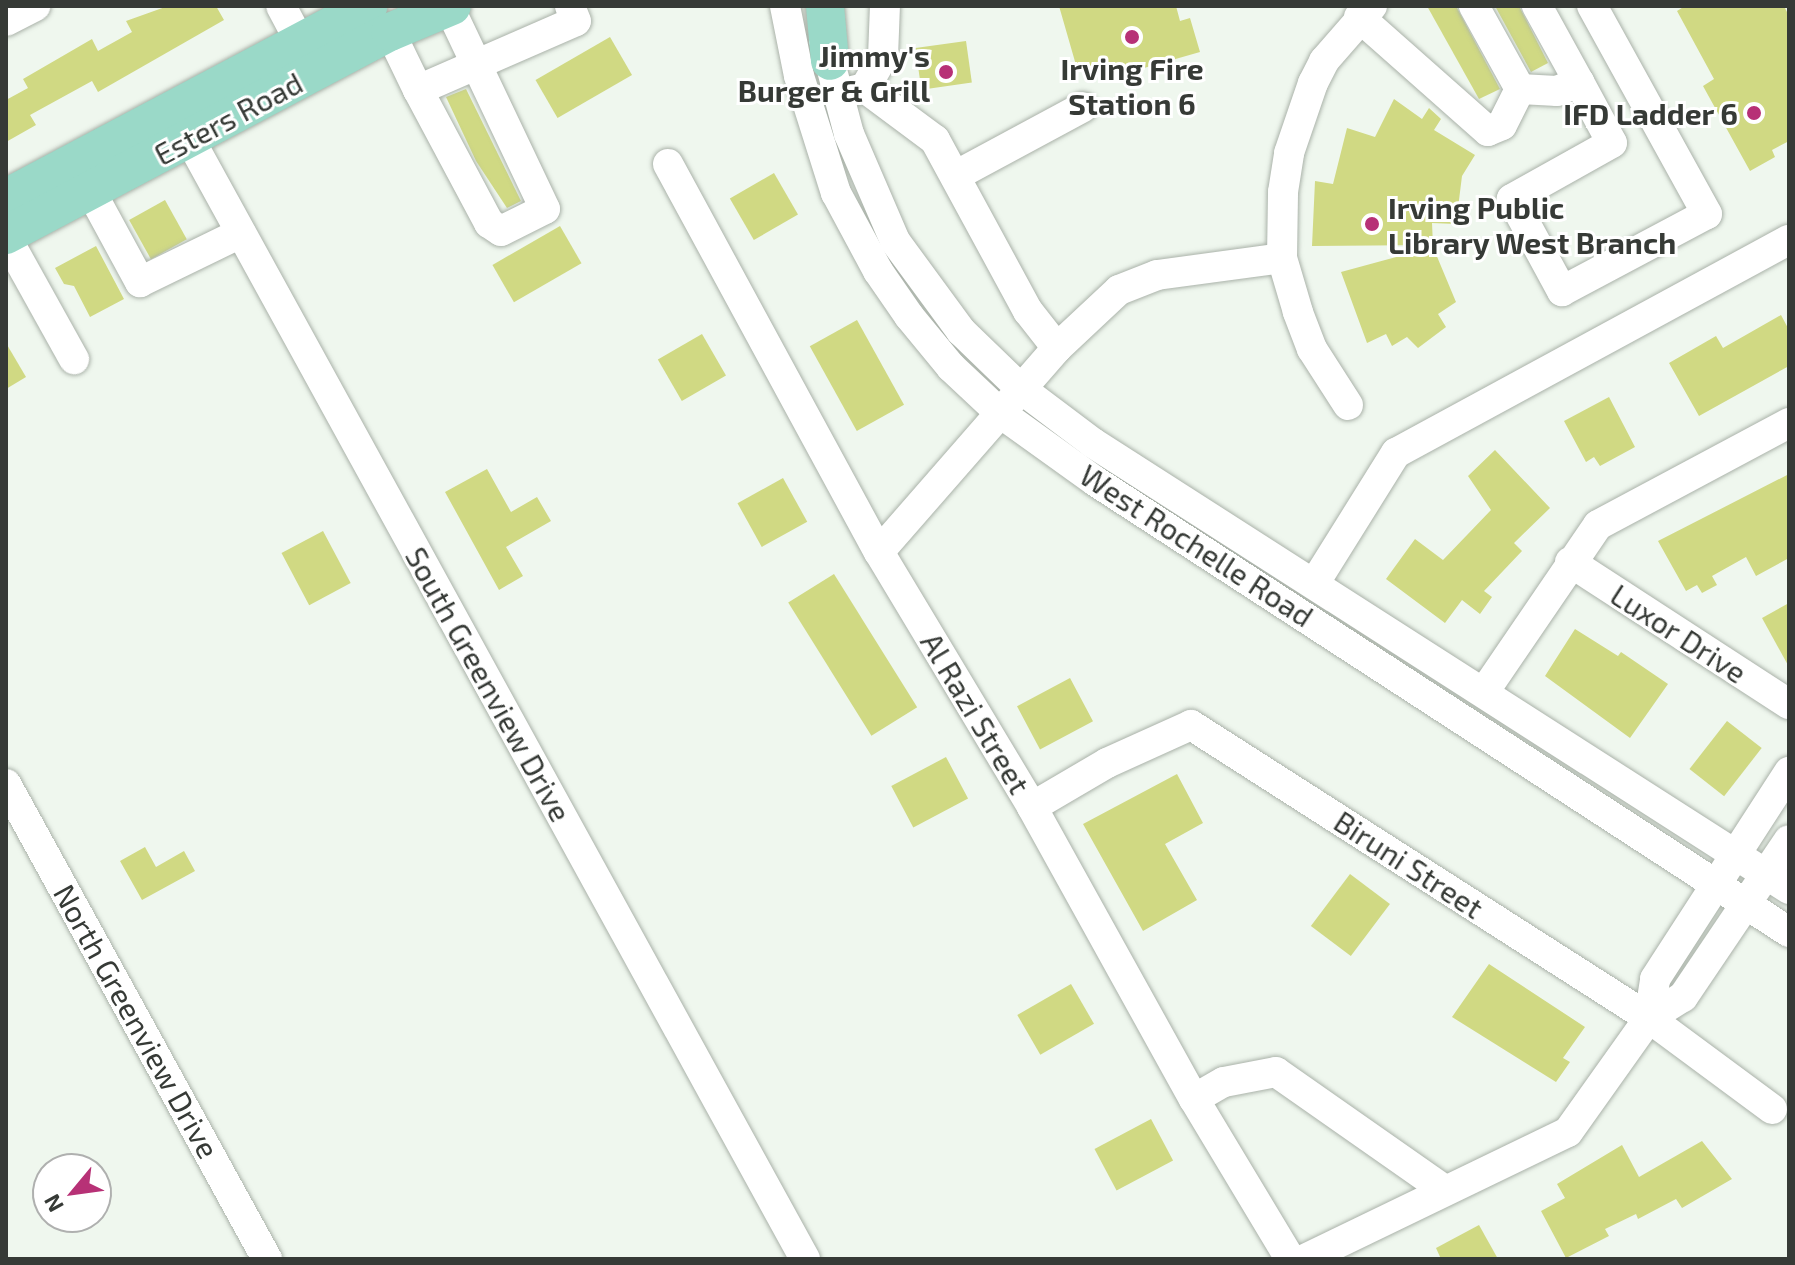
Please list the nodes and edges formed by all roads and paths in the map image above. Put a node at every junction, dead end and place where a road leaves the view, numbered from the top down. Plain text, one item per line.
1 (35, 6) edge
2 (281, 6) edge
3 (570, 6) edge
4 (785, 6) edge
5 (815, 6) edge
6 (825, 6) edge
7 (885, 6) edge
8 (1474, 6) edge
9 (1537, 6) edge
10 (1592, 6) edge
11 (450, 7) edge
12 (1366, 12) edge
13 (379, 19) edge
14 (6, 21) edge
15 (300, 41) junction
16 (476, 64) junction
17 (845, 81) junction
18 (1579, 82) junction
19 (1520, 89) junction
20 (418, 90) junction
21 (1083, 107) dead end
22 (1655, 120) junction
23 (181, 124) junction
24 (1612, 143) junction
25 (668, 164) dead end
26 (955, 176) junction
27 (90, 190) junction
28 (6, 198) edge
29 (241, 233) junction
30 (6, 236) edge
31 (1789, 240) edge
32 (1282, 258) junction
33 (1057, 348) junction
34 (74, 359) dead end
35 (1020, 388) junction
36 (1348, 405) dead end
37 (999, 412) junction
38 (1789, 423) edge
39 (879, 552) junction
40 (1570, 562) junction
41 (1314, 584) junction
42 (1484, 692) junction
43 (1789, 704) edge
44 (1789, 772) edge
45 (6, 784) edge
46 (1032, 807) junction
47 (1789, 840) edge
48 (1733, 854) junction
49 (1716, 881) junction
50 (1778, 882) edge
51 (1749, 902) junction
52 (1789, 932) edge
53 (1649, 1018) junction
54 (1194, 1099) junction
55 (1772, 1109) dead end
56 (1443, 1189) junction
57 (267, 1259) edge
58 (805, 1259) edge
59 (1290, 1259) edge
60 (1305, 1259) edge

1 - 14 street
2 - 15 street
3 - 16 street
4 - 37 street, West Rochelle Road
5 - 17 street, West Rochelle Road
6 - 17 main road
7 - 17 street
8 - 19 street
9 - 18 street
10 - 22 street
11 - 13 main road, Esters Road
11 - 16 street
12 - 19 street
12 - 32 street
13 - 15 main road, Esters Road
13 - 20 street
13 - 23 main road, Esters Road
15 - 23 main road, Esters Road
16 - 20 street
16 - 20 street
17 - 26 street
17 - 35 street, West Rochelle Road
18 - 19 street
18 - 24 street
21 - 26 street
22 - 24 street
22 - 24 street
23 - 27 main road, Esters Road
23 - 28 main road, Esters Road
23 - 29 street, South Greenview Drive
25 - 39 street, Al Razi Street
26 - 33 street
27 - 29 street
27 - 30 main road, Esters Road
29 - 58 street, South Greenview Drive
30 - 34 street
31 - 41 street
32 - 33 street
32 - 36 street
33 - 35 street
35 - 37 street
35 - 41 street, West Rochelle Road
37 - 39 street
37 - 49 street, West Rochelle Road
38 - 40 street
39 - 46 street, Al Razi Street
40 - 42 street
40 - 43 street, Luxor Drive
41 - 42 street, West Rochelle Road
42 - 48 street, West Rochelle Road
44 - 48 street
45 - 57 street, North Greenview Drive
46 - 53 street, Biruni Street
46 - 54 street, Al Razi Street
47 - 50 street
48 - 49 street
48 - 50 street, West Rochelle Road
49 - 51 street, West Rochelle Road
49 - 53 street
50 - 51 street
51 - 52 street, West Rochelle Road
51 - 53 street
53 - 55 street, Biruni Street
53 - 56 street
54 - 56 street
54 - 59 street, Al Razi Street
56 - 60 street

